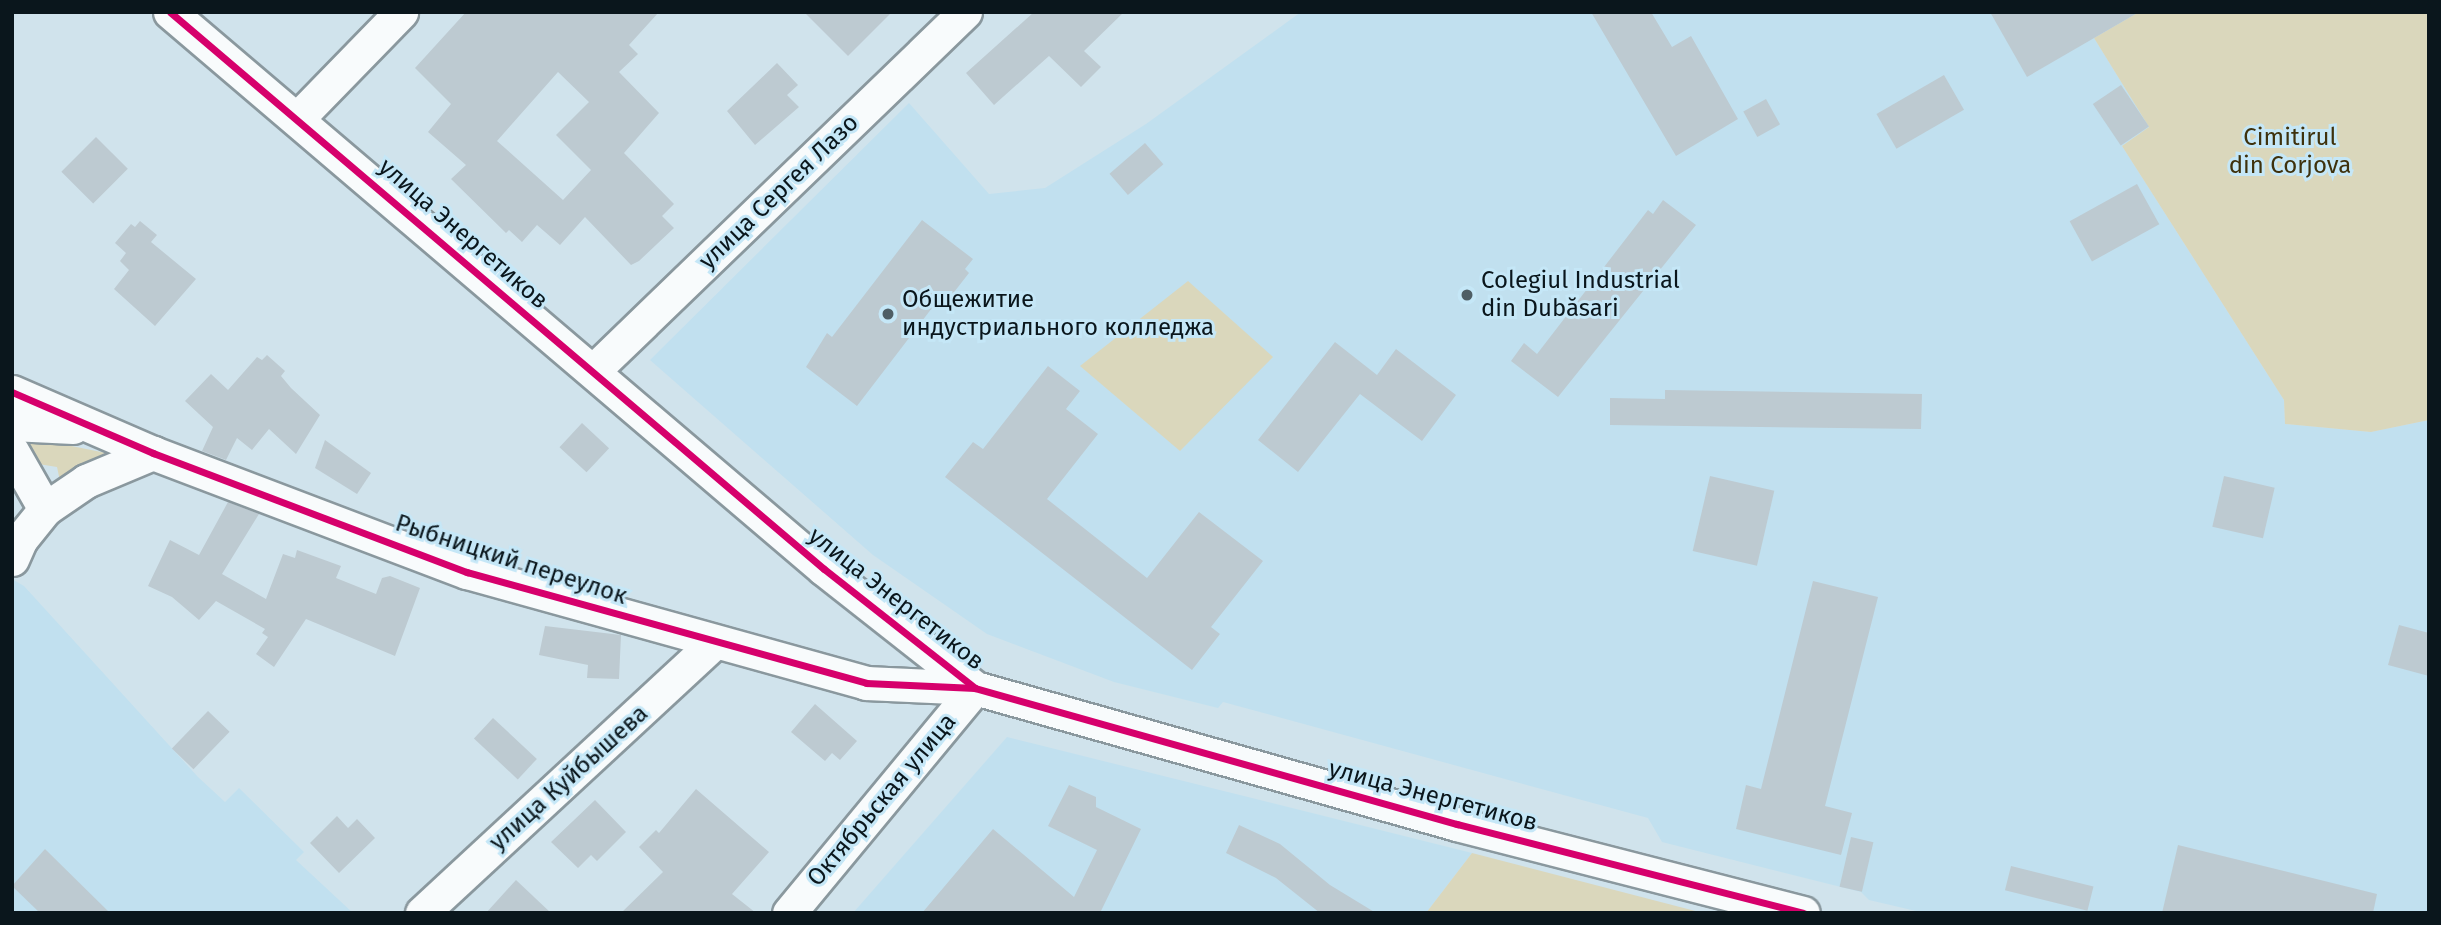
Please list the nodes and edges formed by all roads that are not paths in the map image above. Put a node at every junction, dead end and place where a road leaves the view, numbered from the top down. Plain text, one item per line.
1 (170, 12) edge
2 (401, 12) edge
3 (965, 12) edge
4 (298, 118) junction
5 (593, 371) junction
6 (12, 392) edge
7 (12, 424) edge
8 (92, 429) junction
9 (12, 451) edge
10 (153, 453) junction
11 (45, 509) junction
12 (12, 559) edge
13 (715, 642) junction
14 (975, 688) junction
15 (422, 913) edge
16 (789, 913) edge
17 (1803, 913) edge

1 - 4 street, улица Энергетиков
2 - 4 street
3 - 5 street, улица Сергея Лазо
4 - 5 street, улица Энергетиков
5 - 14 street, улица Энергетиков
6 - 8 street, Рыбницкий переулок
7 - 8 street
8 - 10 street, Рыбницкий переулок
9 - 11 street
10 - 11 street
10 - 13 street, Рыбницкий переулок
11 - 12 street
13 - 14 street, Рыбницкий переулок
13 - 15 street, улица Куйбышева
14 - 16 street, Октябрьская улица
14 - 17 street, улица Энергетиков

